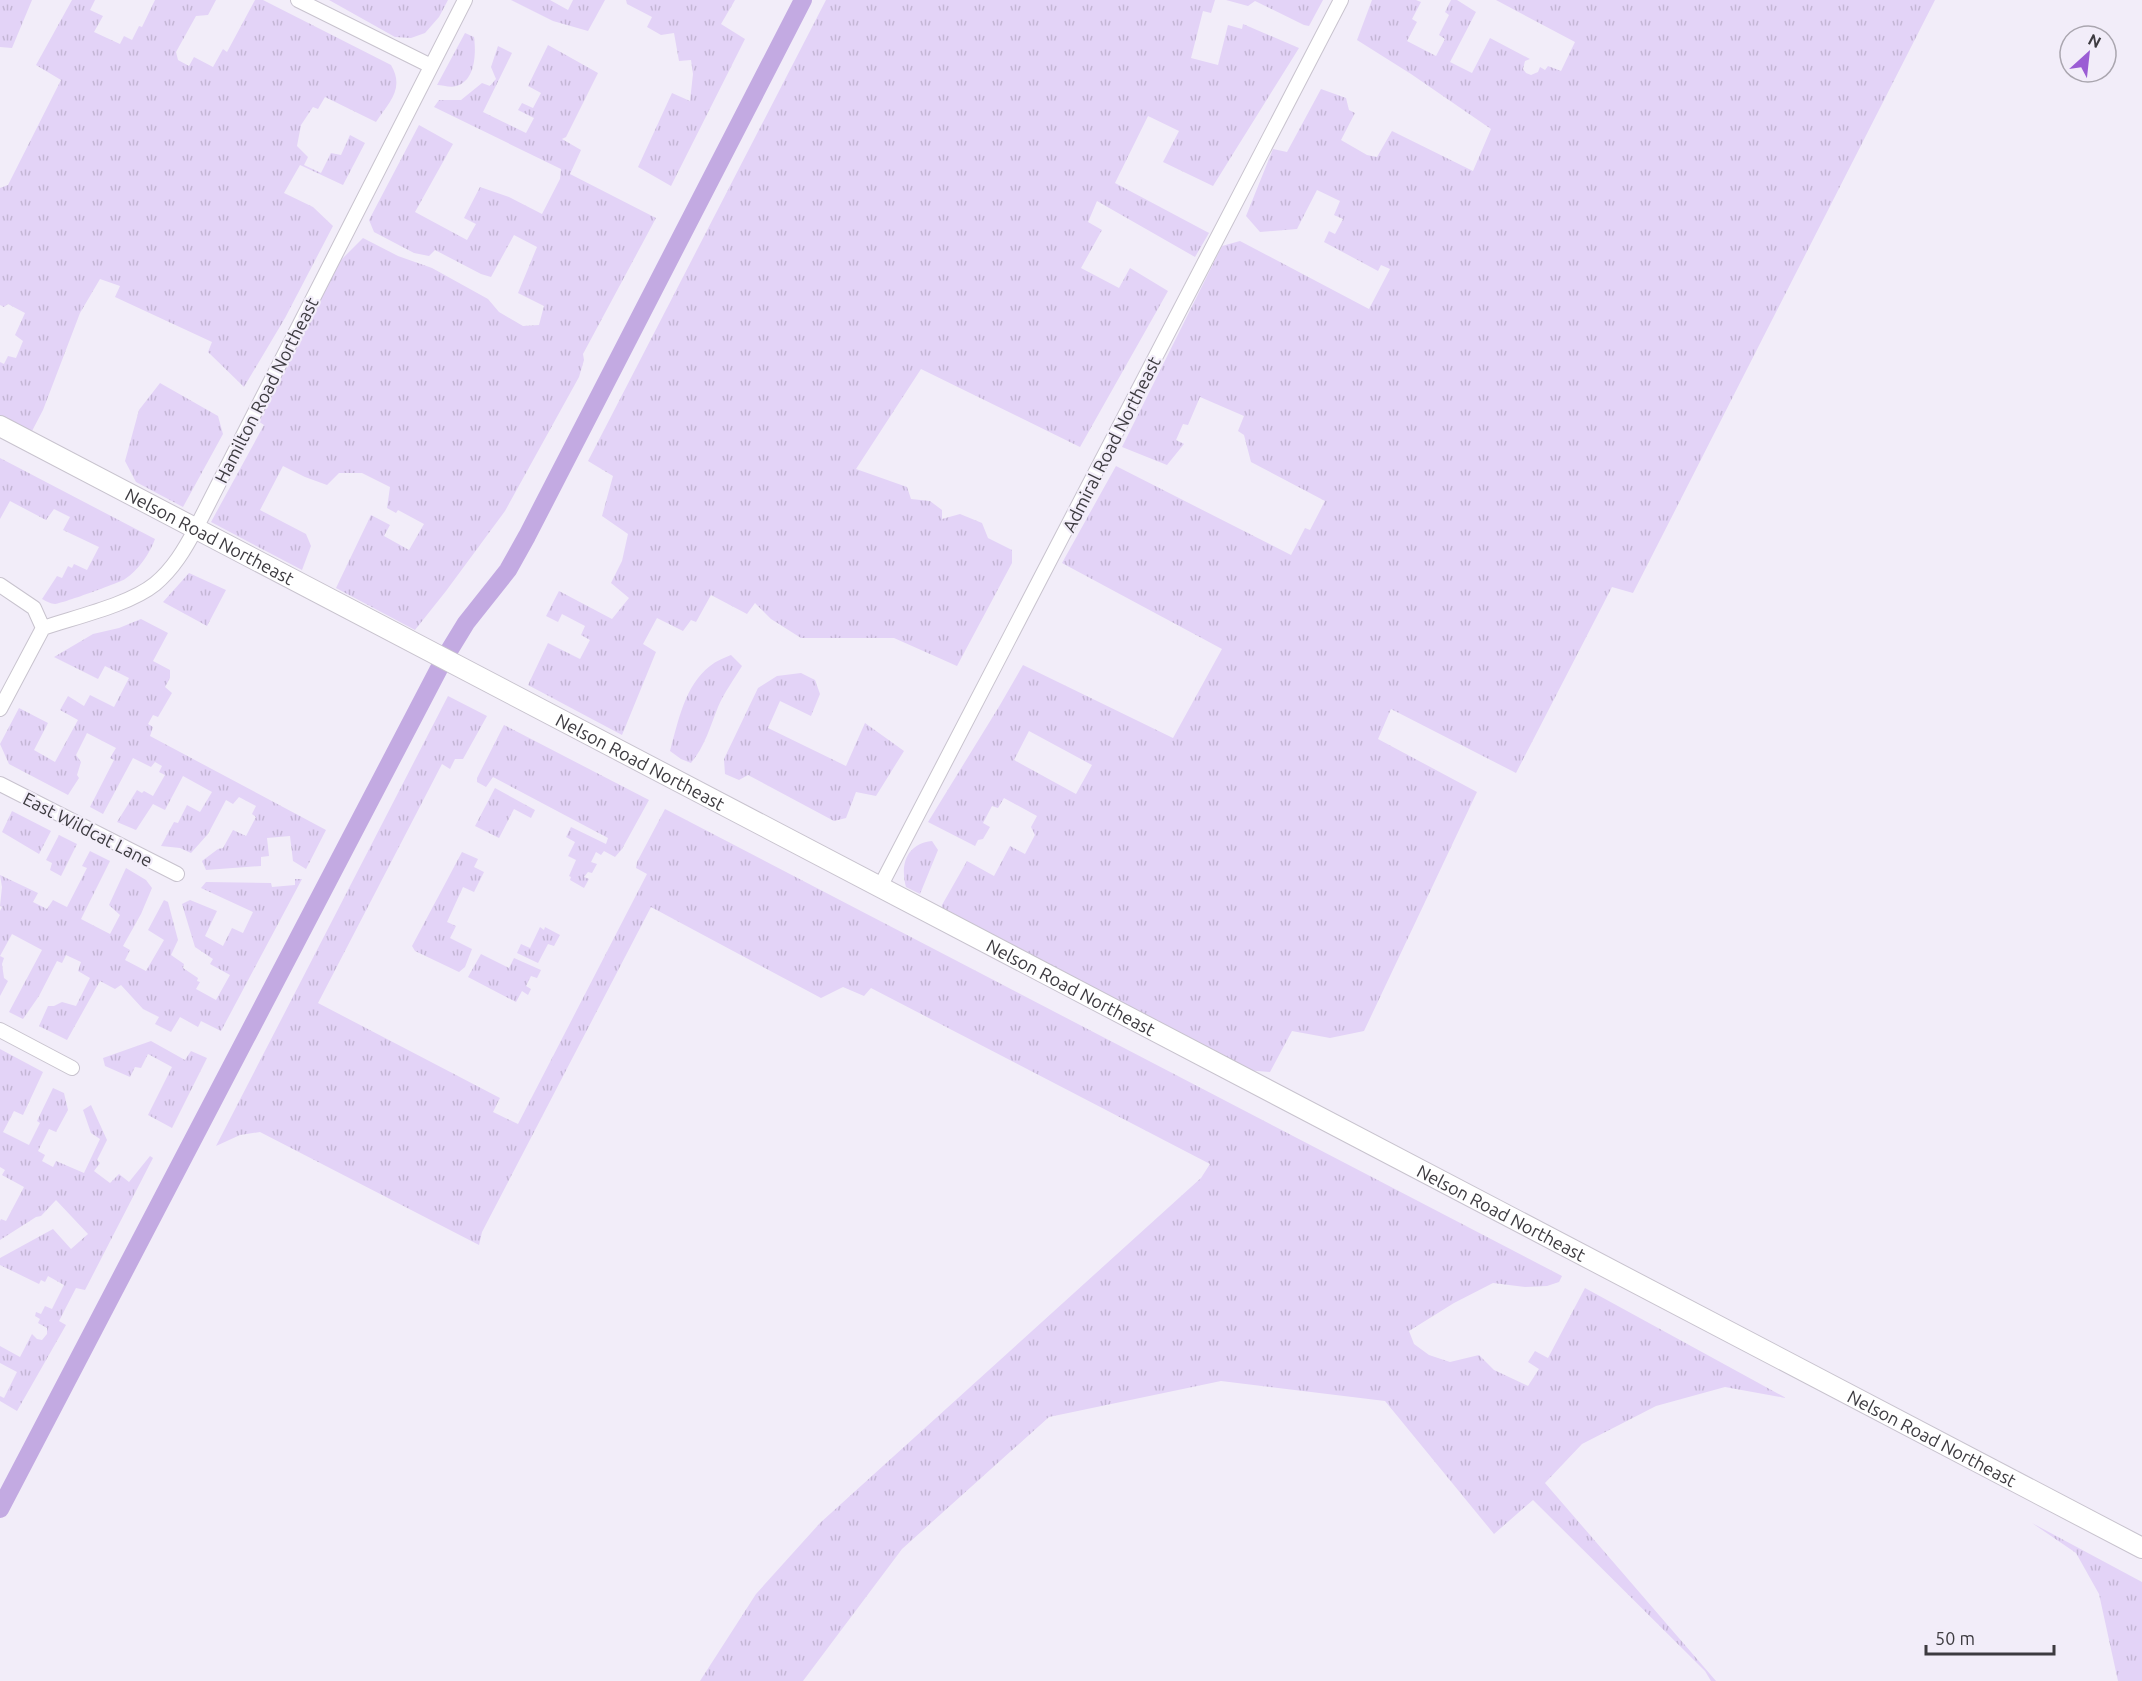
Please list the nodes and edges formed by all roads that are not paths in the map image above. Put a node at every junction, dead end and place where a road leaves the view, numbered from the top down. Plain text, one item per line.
1 (298, 0) edge
2 (465, 0) edge
3 (1341, 0) edge
4 (431, 66) junction
5 (0, 426) edge
6 (196, 528) junction
7 (0, 585) edge
8 (43, 628) junction
9 (0, 709) edge
10 (0, 784) edge
11 (177, 874) dead end
12 (880, 887) junction
13 (0, 1030) edge
14 (72, 1068) dead end
15 (2142, 1548) edge

1 - 4 street
2 - 4 street, Hamilton Road Northeast
3 - 12 street, Admiral Road Northeast
4 - 6 street, Hamilton Road Northeast
5 - 6 street, Nelson Road Northeast
6 - 8 street, Hamilton Road Northeast
6 - 12 street, Nelson Road Northeast
7 - 8 street
8 - 9 street
10 - 11 street, East Wildcat Lane
12 - 15 street, Nelson Road Northeast
13 - 14 street

